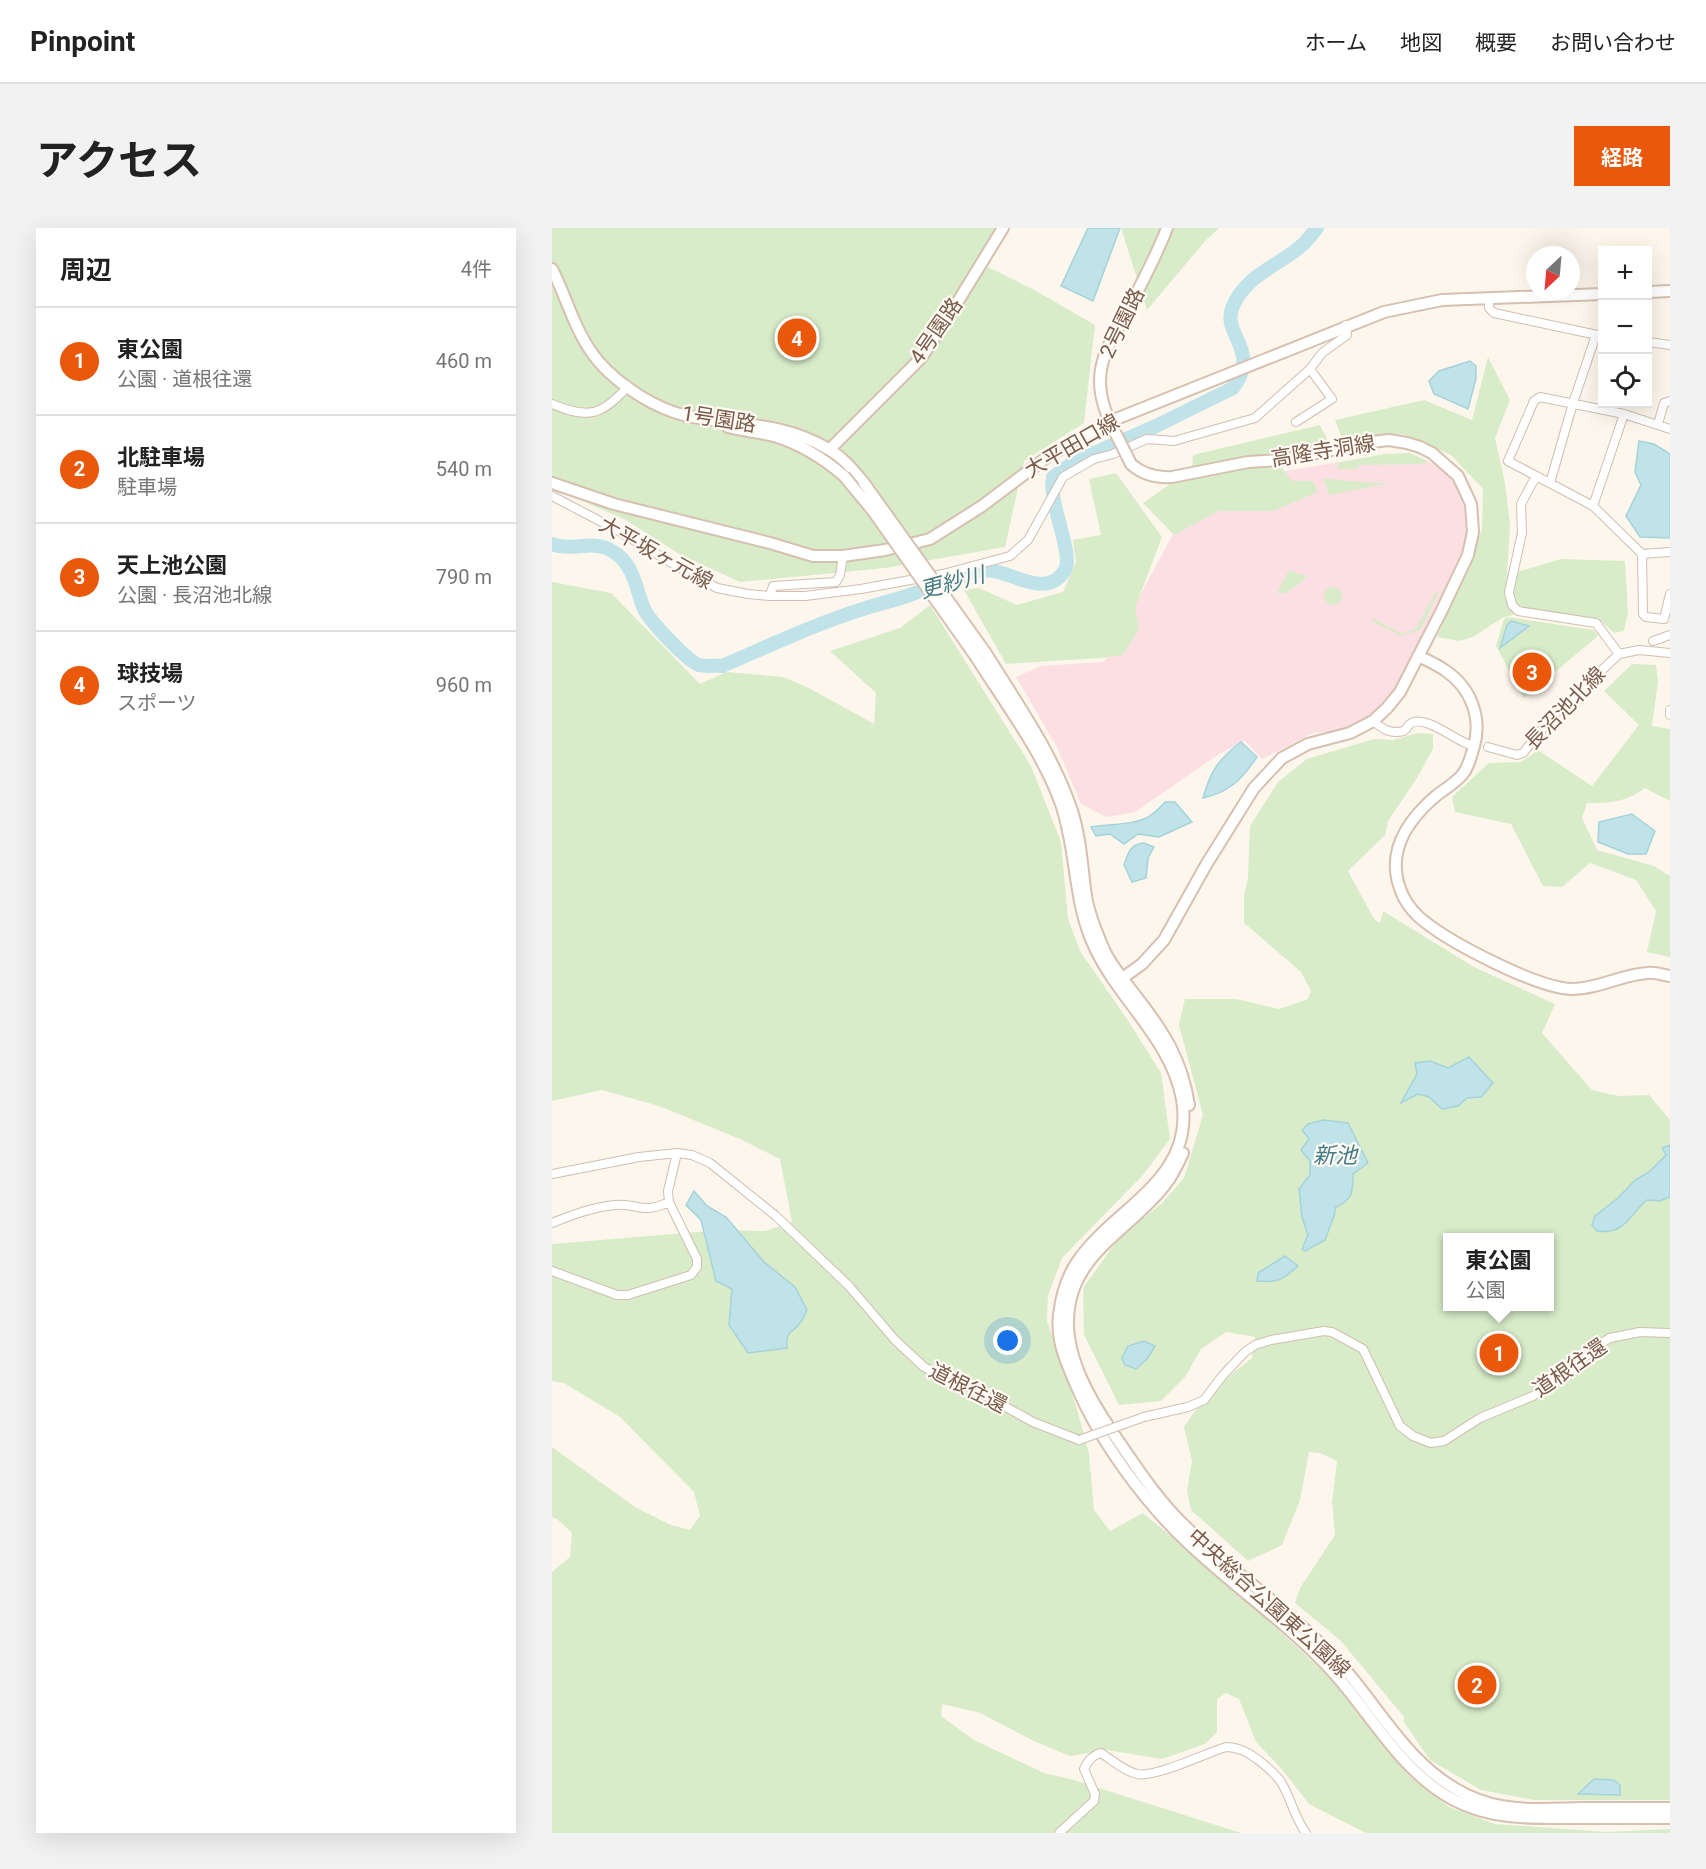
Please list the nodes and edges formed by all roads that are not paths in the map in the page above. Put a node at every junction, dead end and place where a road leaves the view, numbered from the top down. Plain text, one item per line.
1 (1002, 228) edge
2 (1167, 228) edge
3 (552, 269) edge
4 (1670, 291) edge
5 (1652, 292) edge
6 (1598, 294) edge
7 (1489, 299) junction
8 (1346, 325) junction
9 (1598, 335) edge
10 (1598, 338) edge
11 (1652, 343) edge
12 (1670, 345) edge
13 (1310, 369) junction
14 (628, 386) junction
15 (1670, 401) edge
16 (1573, 403) junction
17 (552, 404) edge
18 (1624, 414) junction
19 (705, 419) junction
20 (1111, 421) junction
21 (1296, 422) dead end
22 (1658, 424) junction
23 (1670, 429) edge
24 (830, 449) junction
25 (1131, 464) joint
26 (847, 471) junction
27 (1536, 476) junction
28 (552, 483) edge
29 (1550, 483) junction
30 (552, 496) edge
31 (1593, 506) junction
32 (1670, 552) edge
33 (1642, 554) junction
34 (843, 556) junction
35 (1670, 594) edge
36 (770, 596) junction
37 (1670, 635) edge
38 (1653, 641) dead end
39 (1670, 653) edge
40 (1619, 654) junction
41 (980, 655) junction
42 (1418, 656) junction
43 (1670, 710) edge
44 (1670, 715) edge
45 (1373, 722) junction
46 (1468, 744) dead end
47 (1488, 747) dead end
48 (1670, 976) edge
49 (1119, 981) junction
50 (677, 1153) junction
51 (552, 1174) edge
52 (669, 1202) junction
53 (552, 1223) edge
54 (552, 1271) edge
55 (1670, 1333) edge
56 (1670, 1808) edge
57 (1628, 1813) junction
58 (1670, 1818) edge
59 (1059, 1833) edge
60 (1306, 1833) edge

1 - 24 street, 4号園路
2 - 20 street, 2号園路
3 - 14 street, 1号園路
4 - 5 street
6 - 7 street, 大平田口線
7 - 8 street, 大平田口線
7 - 9 street
8 - 13 street, 大平坂ヶ元線
8 - 20 street, 大平田口線
10 - 16 street
11 - 12 street
13 - 21 street
13 - 36 street, 大平坂ヶ元線
14 - 17 street
14 - 19 street, 1号園路
15 - 22 street
16 - 18 street
16 - 27 street
16 - 29 street
18 - 22 street
18 - 31 street
19 - 24 street, 1号園路
19 - 26 street
20 - 25 street, 2号園路, bridge
20 - 34 street, 大平田口線
22 - 23 street
24 - 26 street, 1号園路
25 - 42 street, 高隆寺洞線
26 - 41 street, bridge
26 - 41 street, bridge
27 - 29 street
27 - 40 street
28 - 34 street, 大平田口線
29 - 31 street
30 - 36 street, 大平坂ヶ元線
31 - 33 street
32 - 33 street
33 - 35 street
34 - 36 street
37 - 38 street
39 - 40 street, 長沼池北線
40 - 47 street, 長沼池北線
41 - 49 street
42 - 45 street, 高隆寺洞線
42 - 48 street
43 - 44 street
45 - 46 street
45 - 49 street
49 - 57 street, 中央総合公園東公園線
49 - 57 street
50 - 51 street
50 - 52 street
50 - 55 street, 道根往還, bridge
52 - 53 street
52 - 54 street
56 - 57 street, 中央総合公園東公園線
57 - 58 street
59 - 60 street

